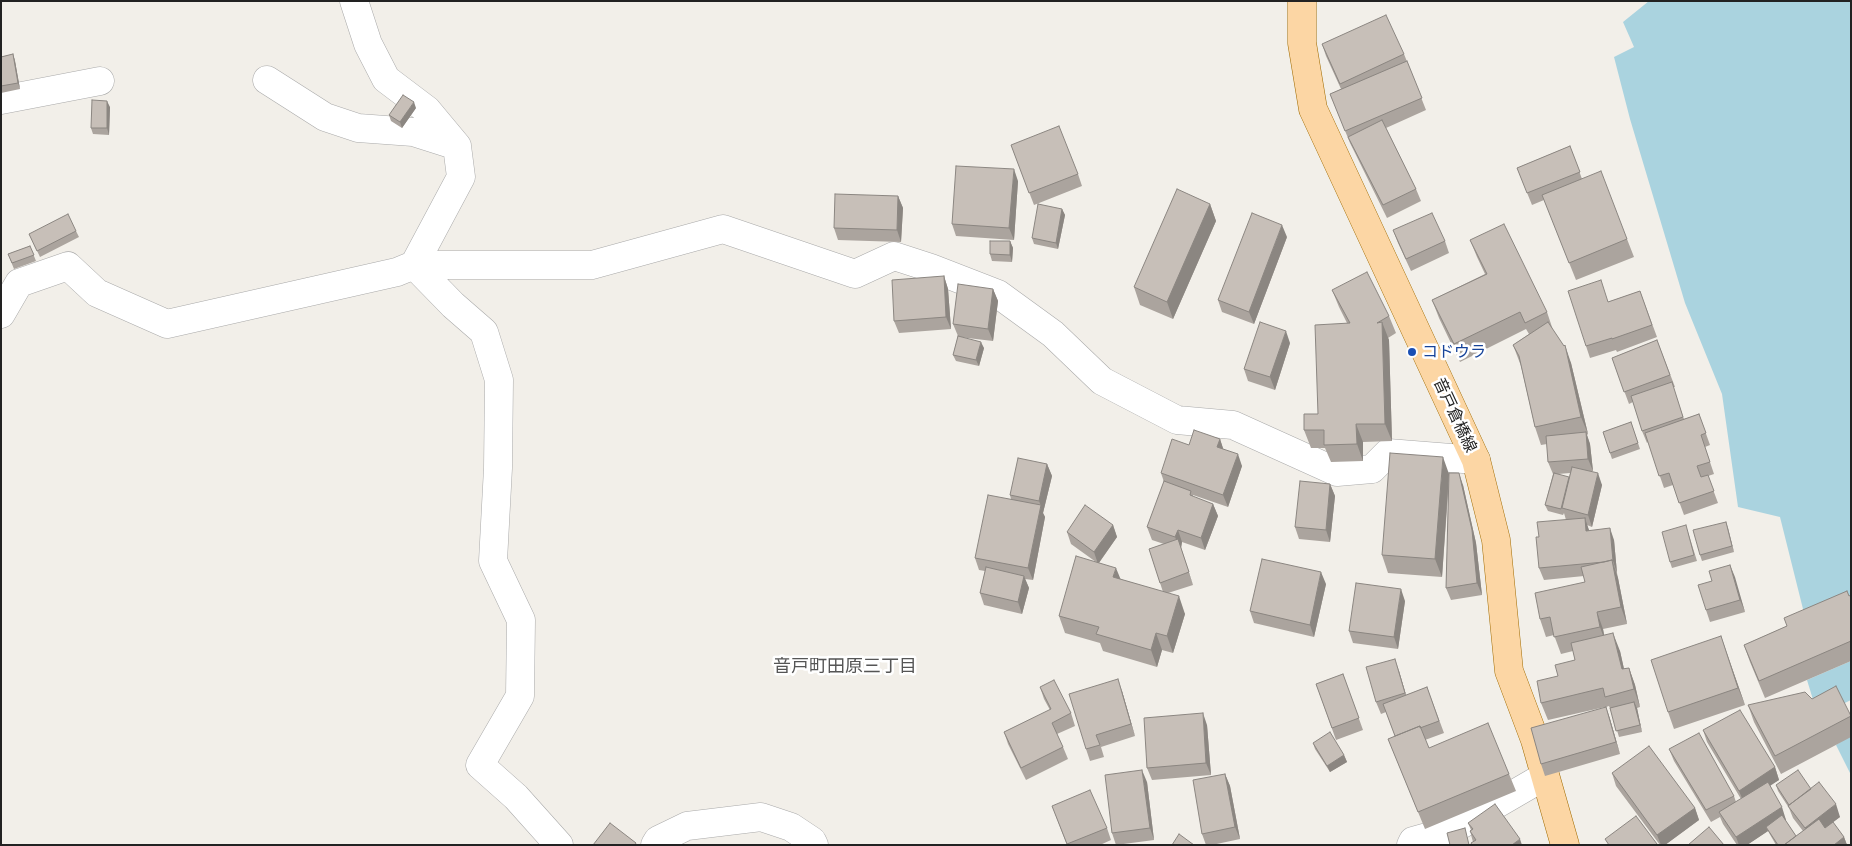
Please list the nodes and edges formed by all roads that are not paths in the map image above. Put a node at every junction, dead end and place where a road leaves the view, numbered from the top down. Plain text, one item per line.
1 (354, 1) edge
2 (1302, 1) edge
3 (100, 80) dead end
4 (268, 80) dead end
5 (1, 100) edge
6 (457, 146) junction
7 (414, 265) junction
8 (1, 314) edge
9 (1476, 460) junction
10 (1545, 776) junction
11 (559, 845) edge
12 (655, 845) edge
13 (814, 845) edge
14 (1411, 845) edge
15 (1565, 845) edge

1 - 6 street
2 - 9 main road, 音戸倉橋線
3 - 5 street
4 - 6 street
6 - 7 street
7 - 8 street
7 - 9 street
7 - 11 street
9 - 10 main road, 音戸倉橋線
10 - 14 street
10 - 15 main road, 音戸倉橋線
12 - 13 street

